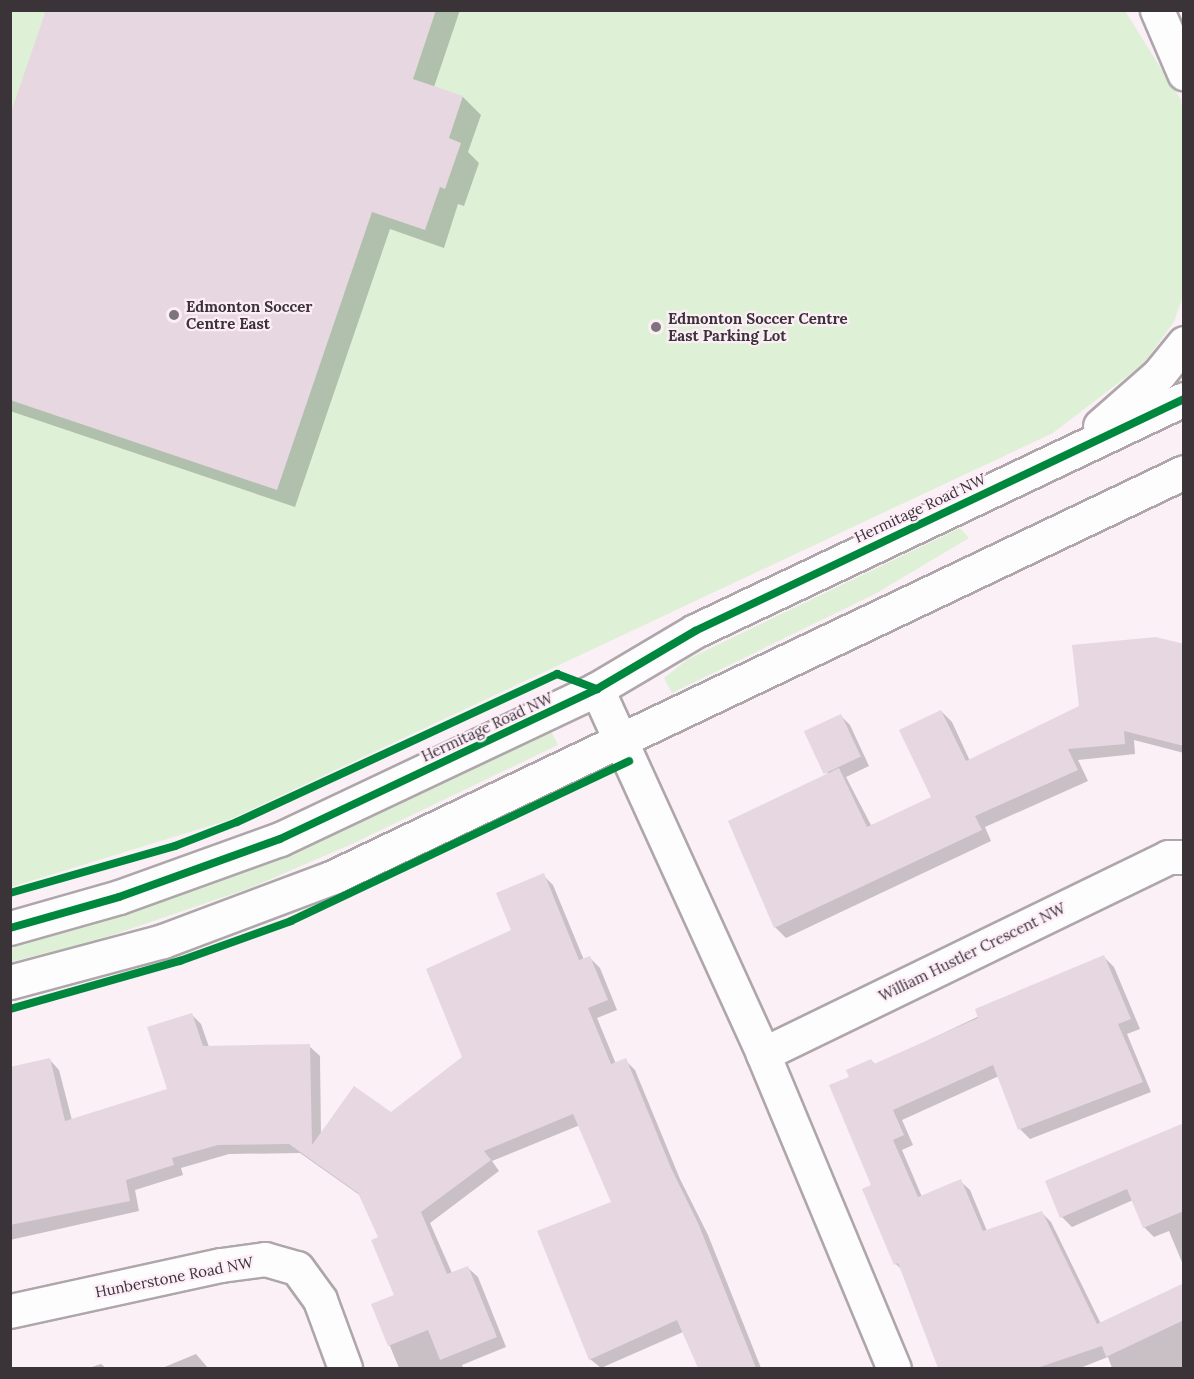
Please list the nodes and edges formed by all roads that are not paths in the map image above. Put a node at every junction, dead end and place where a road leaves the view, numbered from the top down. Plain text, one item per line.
1 (1157, 10) edge
2 (1178, 10) edge
3 (1184, 19) edge
4 (1184, 73) edge
5 (1184, 343) edge
6 (1184, 399) edge
7 (1067, 453) junction
8 (1179, 476) edge
9 (597, 689) junction
10 (620, 741) junction
11 (1184, 857) edge
12 (10, 928) edge
13 (10, 982) edge
14 (762, 1054) junction
15 (10, 1311) edge
16 (345, 1368) edge
17 (894, 1368) edge

1 - 4 street
2 - 3 street
5 - 7 street
6 - 7 street, Hermitage Road NW
7 - 9 street, Hermitage Road NW
8 - 10 street
9 - 10 street
9 - 12 street, Hermitage Road NW
10 - 13 street
10 - 14 street
11 - 14 street, William Hustler Crescent NW
14 - 17 street
15 - 16 street, Hunberstone Road NW

